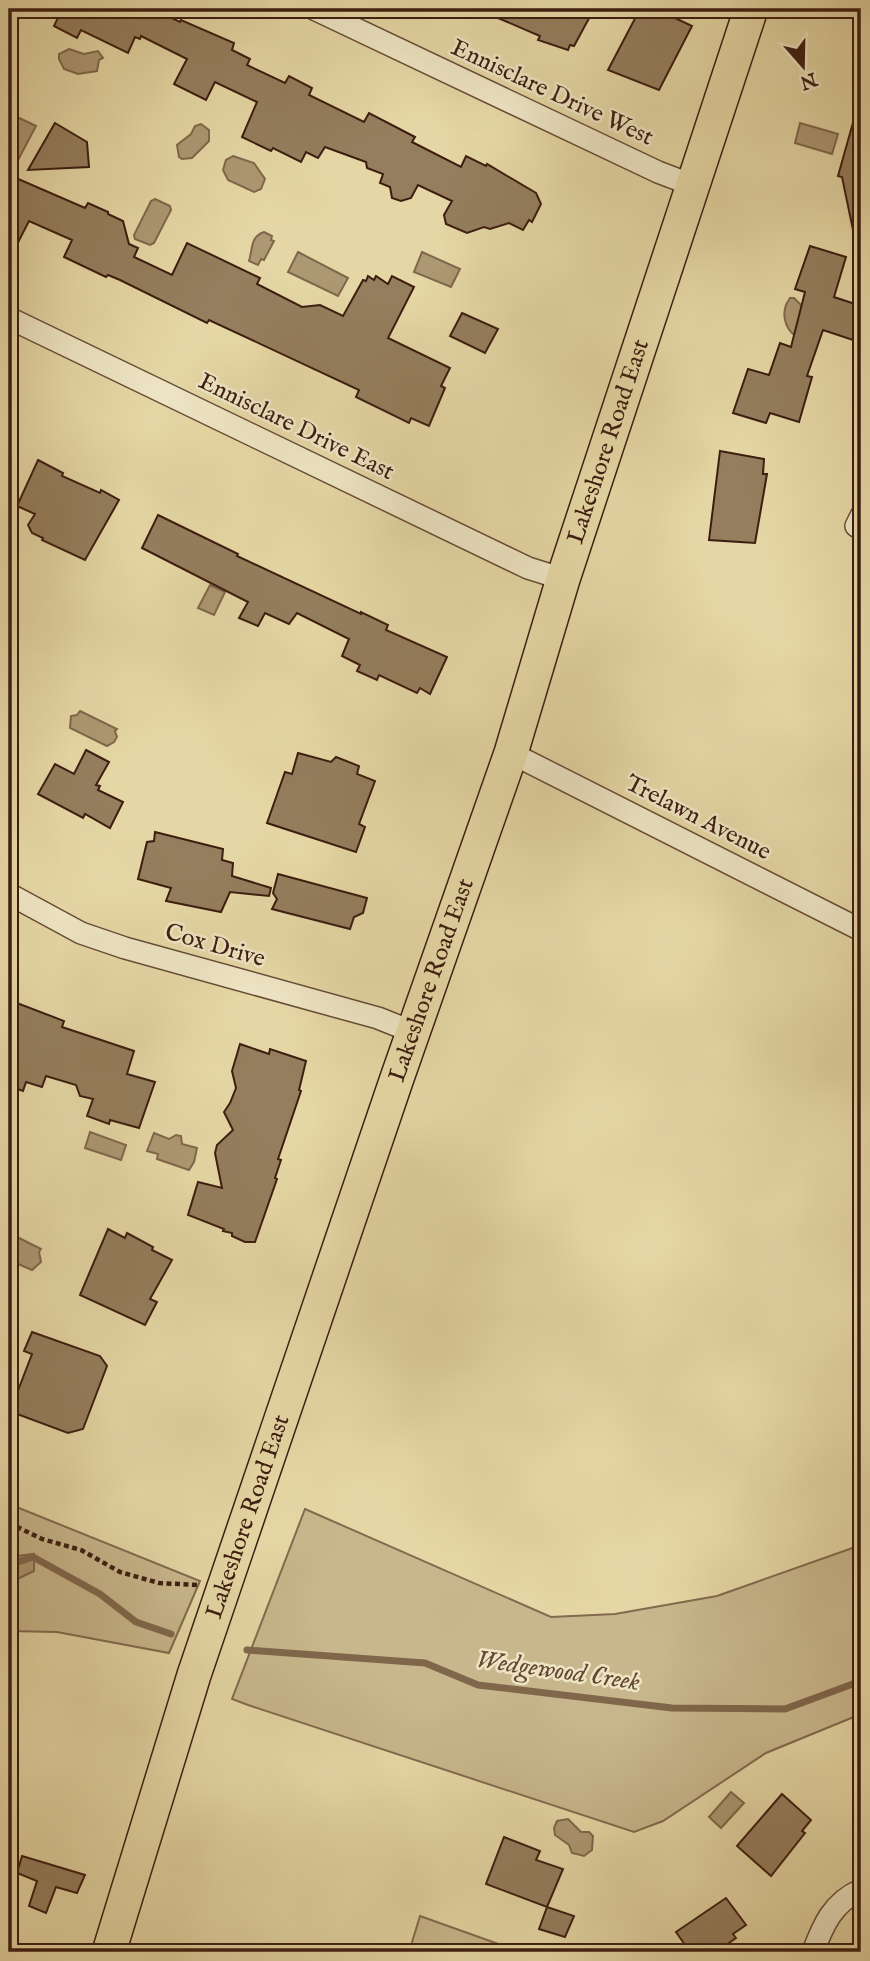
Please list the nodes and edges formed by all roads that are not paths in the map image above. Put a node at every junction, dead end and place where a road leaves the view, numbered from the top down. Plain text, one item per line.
1 (314, 9) edge
2 (751, 9) edge
3 (692, 185) junction
4 (9, 318) edge
5 (563, 579) junction
6 (512, 753) junction
7 (9, 894) edge
8 (861, 930) edge
9 (413, 1032) junction
10 (861, 1891) edge
11 (109, 1952) edge
12 (813, 1952) edge

1 - 3 street, Ennisclare Drive West
2 - 3 main road, Lakeshore Road East
3 - 5 main road, Lakeshore Road East
4 - 5 street, Ennisclare Drive East
5 - 6 main road, Lakeshore Road East
6 - 8 street, Trelawn Avenue
6 - 9 main road, Lakeshore Road East
7 - 9 street, Cox Drive
9 - 11 main road, Lakeshore Road East
10 - 12 street

